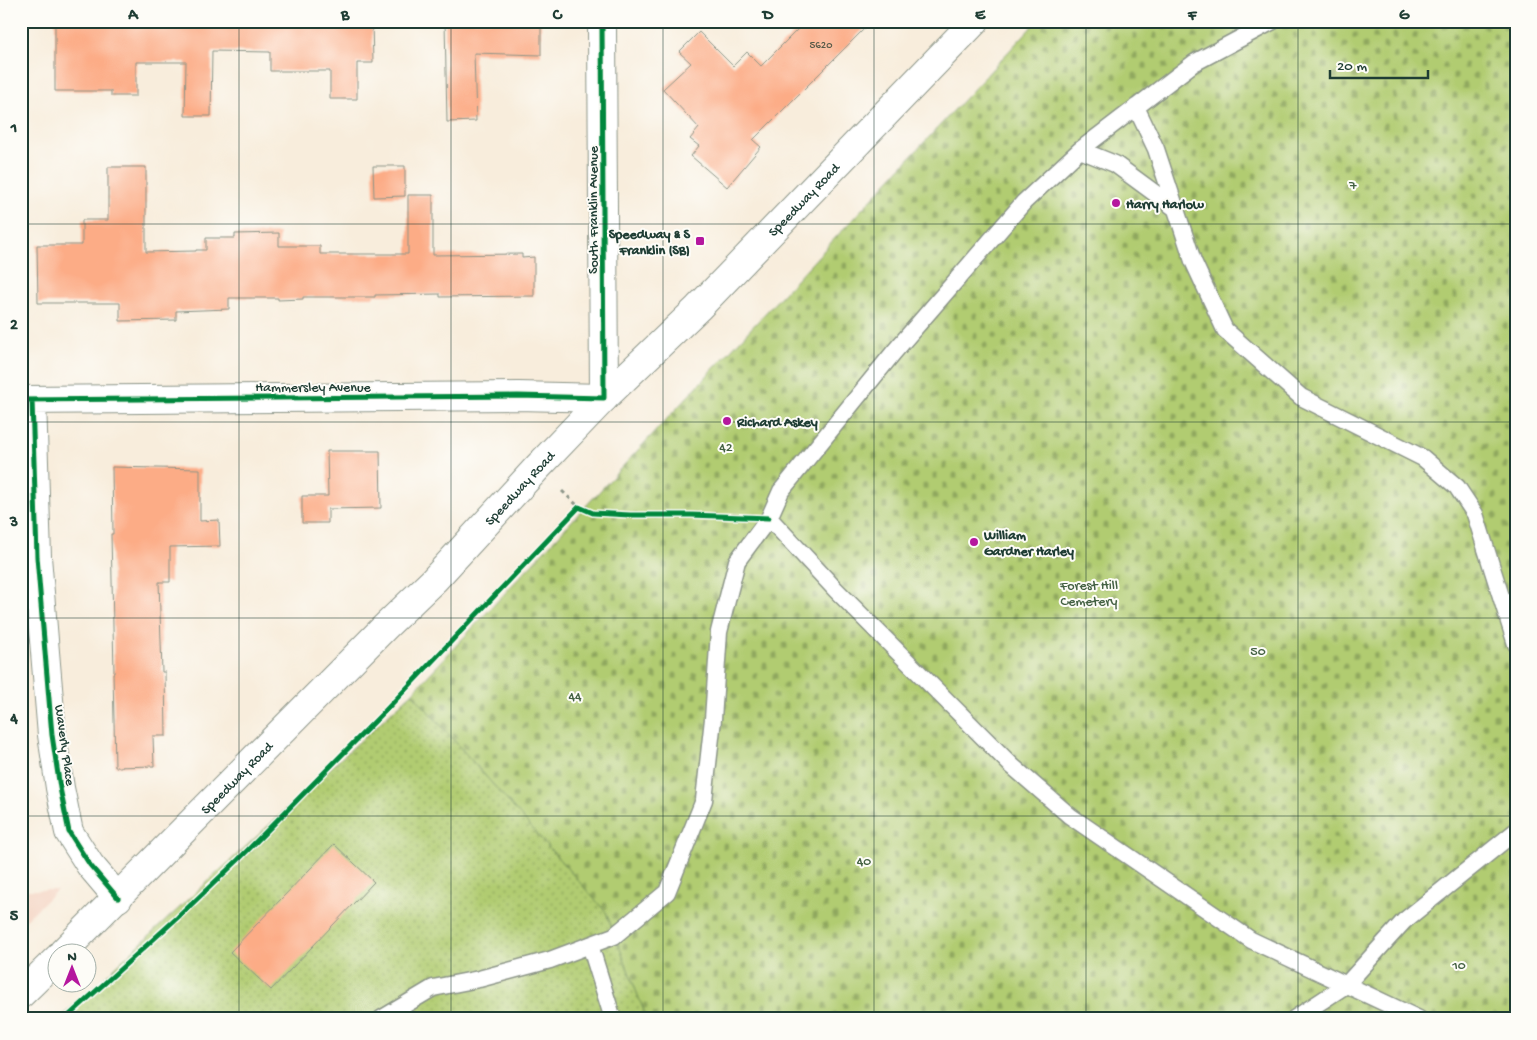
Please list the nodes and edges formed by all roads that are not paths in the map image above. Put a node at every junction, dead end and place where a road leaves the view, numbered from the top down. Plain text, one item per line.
1 (602, 21) edge
2 (976, 21) edge
3 (1273, 21) edge
4 (1136, 107) junction
5 (1080, 150) junction
6 (1175, 208) junction
7 (604, 398) junction
8 (26, 400) edge
9 (769, 518) junction
10 (1516, 644) edge
11 (1516, 831) edge
12 (118, 898) junction
13 (73, 942) edge
14 (590, 945) junction
15 (48, 968) edge
16 (1346, 985) junction
17 (21, 994) edge
18 (381, 1019) edge
19 (613, 1019) edge
20 (1294, 1019) edge
21 (1419, 1019) edge

1 - 7 street, South Franklin Avenue
2 - 7 street, Speedway Road
3 - 4 lane
4 - 5 lane
4 - 6 lane
5 - 6 lane
5 - 9 lane
6 - 10 lane
7 - 8 street, Hammersley Avenue
7 - 12 street, Speedway Road
8 - 12 street, Waverly Place
9 - 14 lane
9 - 16 lane
11 - 16 lane
12 - 13 street, Speedway Road
14 - 18 lane
14 - 19 lane
15 - 17 street
16 - 20 lane
16 - 21 lane

